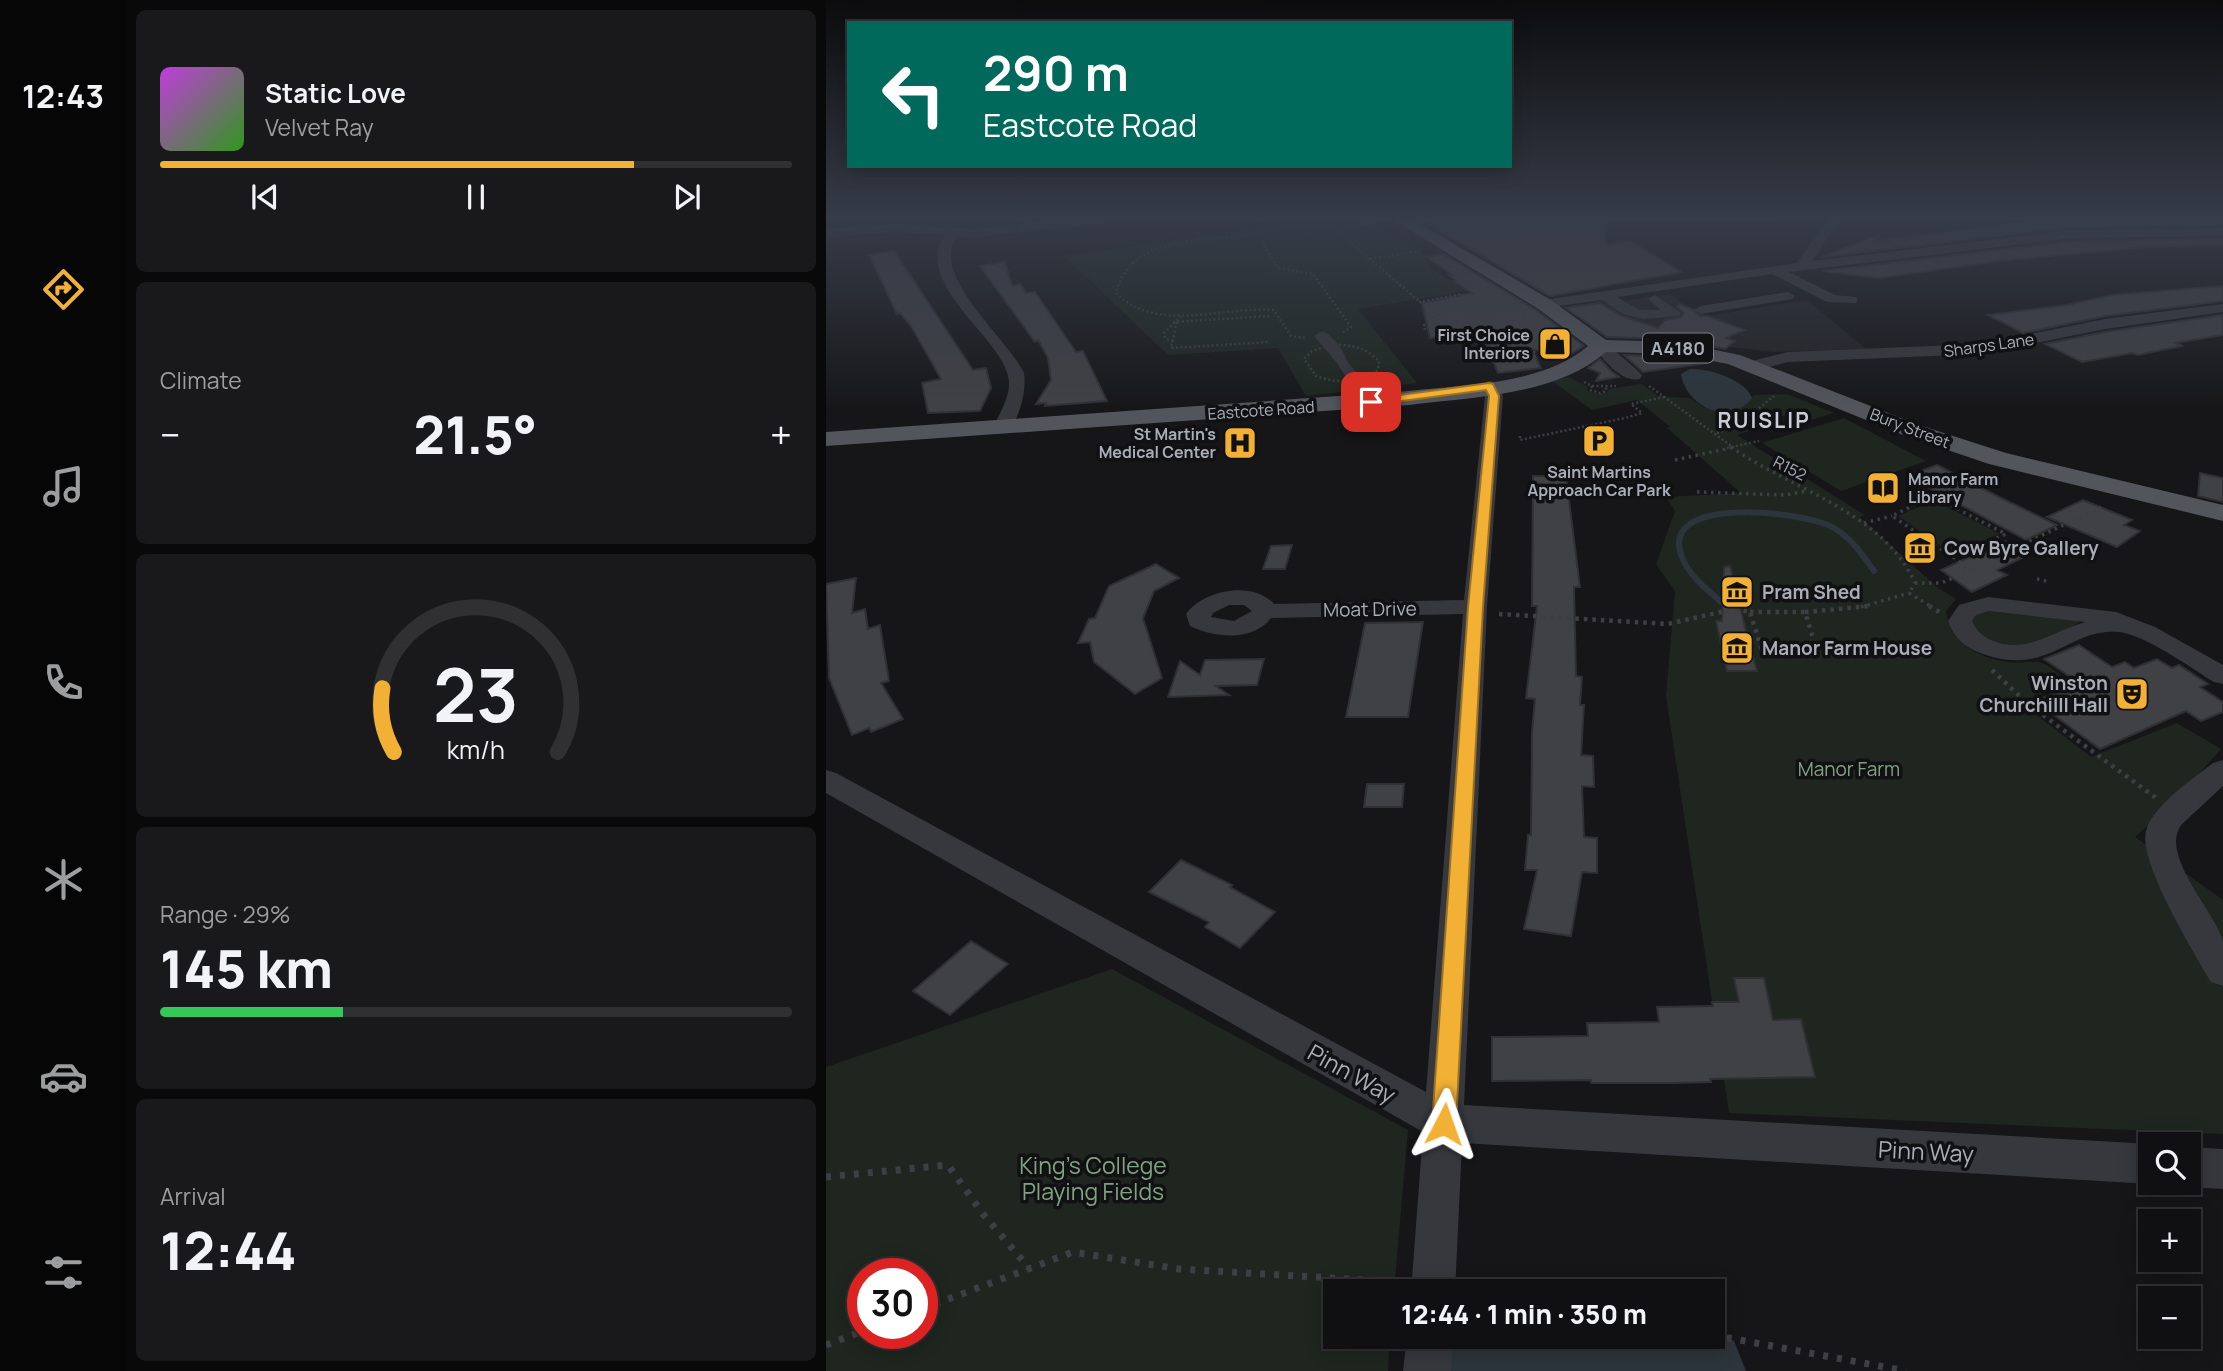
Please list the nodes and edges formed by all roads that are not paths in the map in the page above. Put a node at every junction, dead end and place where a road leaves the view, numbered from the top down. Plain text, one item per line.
1 (951, 283) edge
2 (1510, 283) edge
3 (1674, 283) edge
4 (1698, 283) edge
5 (1799, 283) edge
6 (1603, 294) junction
7 (1788, 296) dead end
8 (1656, 299) dead end
9 (1851, 299) dead end
10 (1544, 304) junction
11 (1734, 304) junction
12 (2223, 308) edge
13 (1701, 310) dead end
14 (1322, 336) road end
15 (1601, 346) junction
16 (1754, 366) junction
17 (1634, 375) road end
18 (1489, 386) junction
19 (1371, 402) junction
20 (1002, 427) junction
21 (826, 439) edge
22 (2223, 513) edge
23 (1475, 607) junction
24 (1264, 611) dead end
25 (2146, 632) junction
26 (2223, 676) edge
27 (2223, 770) edge
28 (826, 779) edge
29 (2223, 971) edge
30 (1444, 1124) junction
31 (2138, 1151) edge
32 (2201, 1160) edge
33 (2223, 1169) edge
34 (1434, 1279) edge

1 - 20 street
2 - 10 main road
3 - 6 street
4 - 11 street
5 - 9 street
6 - 8 street
6 - 10 street
7 - 11 street
10 - 15 main road
11 - 13 street
12 - 16 street, Sharps Lane
14 - 19 street
15 - 16 main road, Bury Street / A4180
15 - 17 street
15 - 18 main road, Eastcote Road
16 - 22 main road, Bury Street / A4180
18 - 19 main road, Eastcote Road
18 - 23 street
19 - 20 main road, Eastcote Road
20 - 21 main road, Eastcote Road
23 - 24 street, Moat Drive
23 - 30 street
25 - 25 street
25 - 26 street
27 - 29 street
28 - 30 street, Pinn Way
30 - 31 street, Pinn Way
30 - 34 street
32 - 33 street

